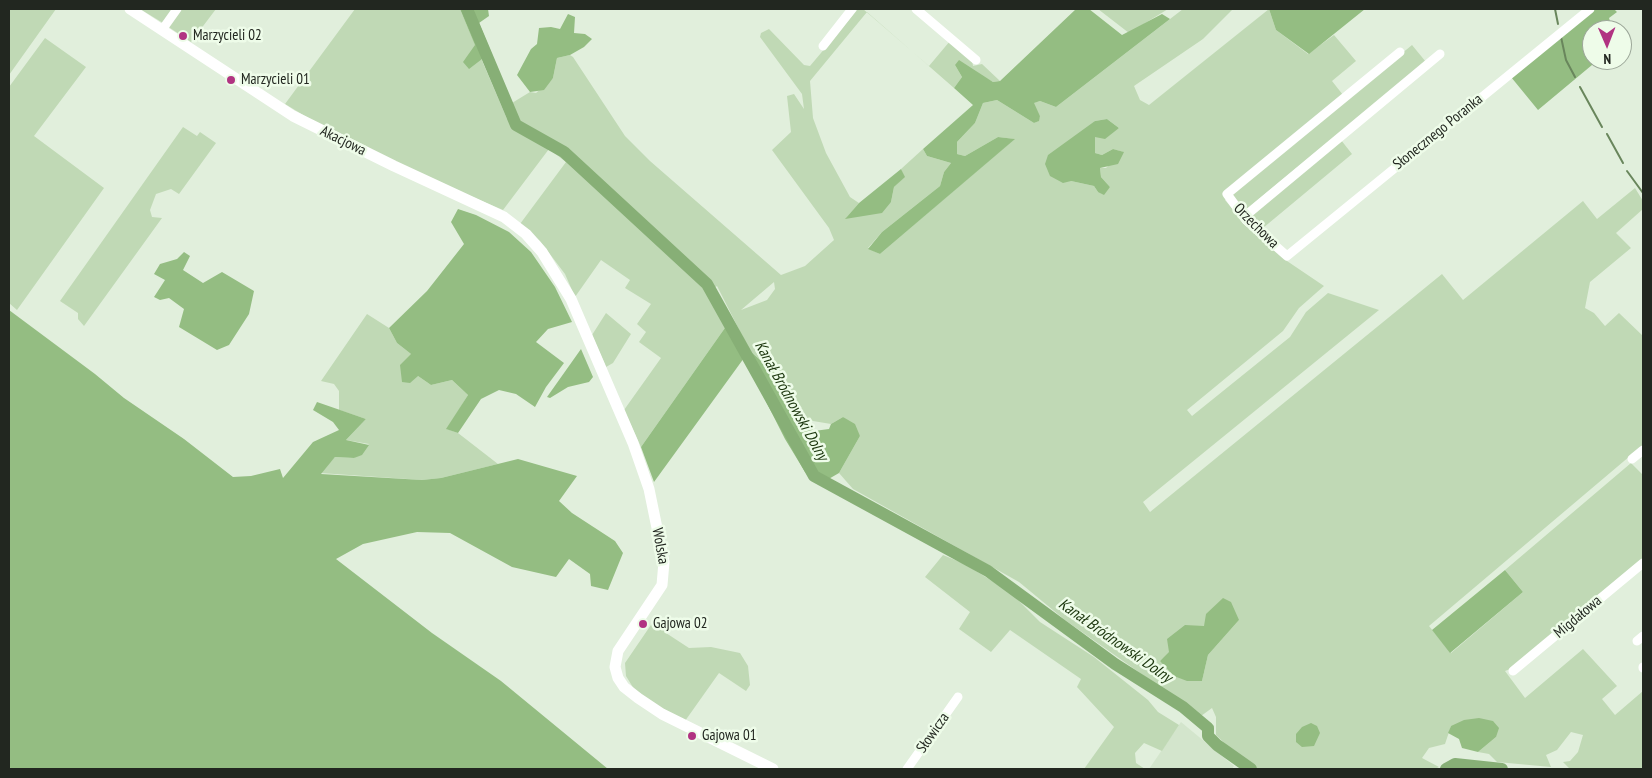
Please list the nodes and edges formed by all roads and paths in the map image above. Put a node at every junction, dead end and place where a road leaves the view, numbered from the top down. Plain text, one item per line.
1 (130, 9) edge
2 (177, 9) edge
3 (852, 9) edge
4 (916, 9) edge
5 (1590, 9) edge
6 (162, 30) junction
7 (823, 46) dead end
8 (1400, 52) dead end
9 (1440, 54) dead end
10 (976, 60) dead end
11 (1244, 217) junction
12 (1287, 256) joint
13 (554, 269) joint
14 (1643, 450) edge
15 (1632, 459) dead end
16 (1643, 563) edge
17 (1513, 671) dead end
18 (958, 697) dead end
19 (773, 769) edge
20 (908, 769) edge

1 - 6 street, Akacjowa
2 - 6 street
3 - 7 street
4 - 10 street
5 - 12 street, Słonecznego Poranka
6 - 13 street, Akacjowa
8 - 11 street, Orzechowa
9 - 11 street
11 - 12 street, Orzechowa
13 - 19 street, Wolska
14 - 15 street
16 - 17 street, Migdałowa
18 - 20 street, Słowicza

